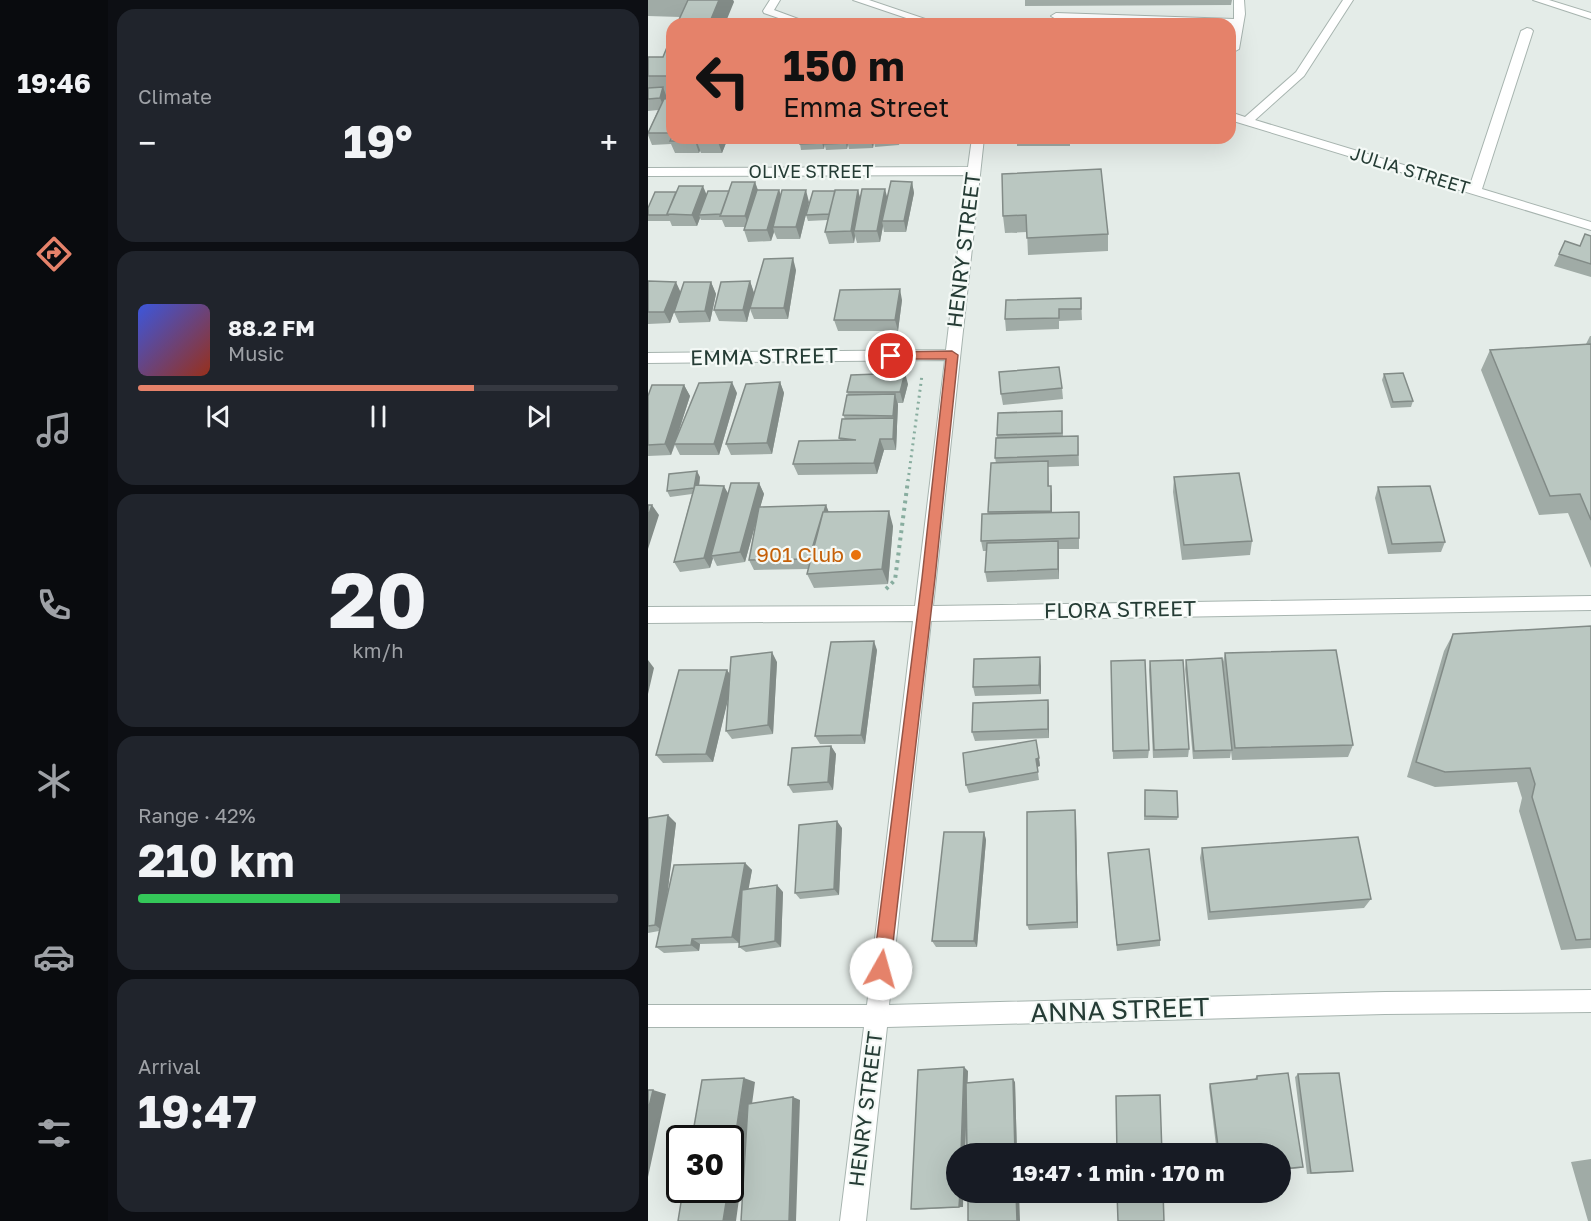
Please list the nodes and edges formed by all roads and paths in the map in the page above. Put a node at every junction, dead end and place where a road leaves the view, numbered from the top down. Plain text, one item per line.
1 (776, 0) edge
2 (858, 0) edge
3 (905, 0) edge
4 (1239, 0) edge
5 (1348, 0) edge
6 (1538, 0) edge
7 (897, 12) junction
8 (1056, 16) dead end
9 (1591, 16) edge
10 (789, 18) edge
11 (916, 18) edge
12 (1082, 18) edge
13 (1238, 22) joint
14 (1527, 31) dead end
15 (1236, 33) edge
16 (1236, 118) edge
17 (1246, 121) junction
18 (977, 144) edge
19 (974, 171) junction
20 (648, 172) edge
21 (1475, 191) junction
22 (1591, 226) edge
23 (952, 355) junction
24 (648, 358) edge
25 (922, 375) dead end
26 (885, 590) edge
27 (1591, 603) edge
28 (924, 612) junction
29 (648, 615) edge
30 (1591, 1000) edge
31 (648, 1016) edge
32 (876, 1016) junction
33 (853, 1221) edge

1 - 10 street
2 - 7 street
3 - 7 street
4 - 13 street
5 - 17 street
6 - 9 street
7 - 11 street
8 - 12 street
13 - 15 street
14 - 21 street
16 - 17 street, JULIA STREET
17 - 21 street, JULIA STREET
18 - 19 street, HENRY STREET
19 - 20 street, OLIVE STREET
19 - 23 street, HENRY STREET
21 - 22 street, JULIA STREET
23 - 24 street, EMMA STREET
23 - 28 street, HENRY STREET
25 - 26 path
27 - 28 street, FLORA STREET
28 - 29 street, FLORA STREET
28 - 32 street, HENRY STREET
30 - 32 street, ANNA STREET
31 - 32 street, ANNA STREET
32 - 33 street, HENRY STREET

